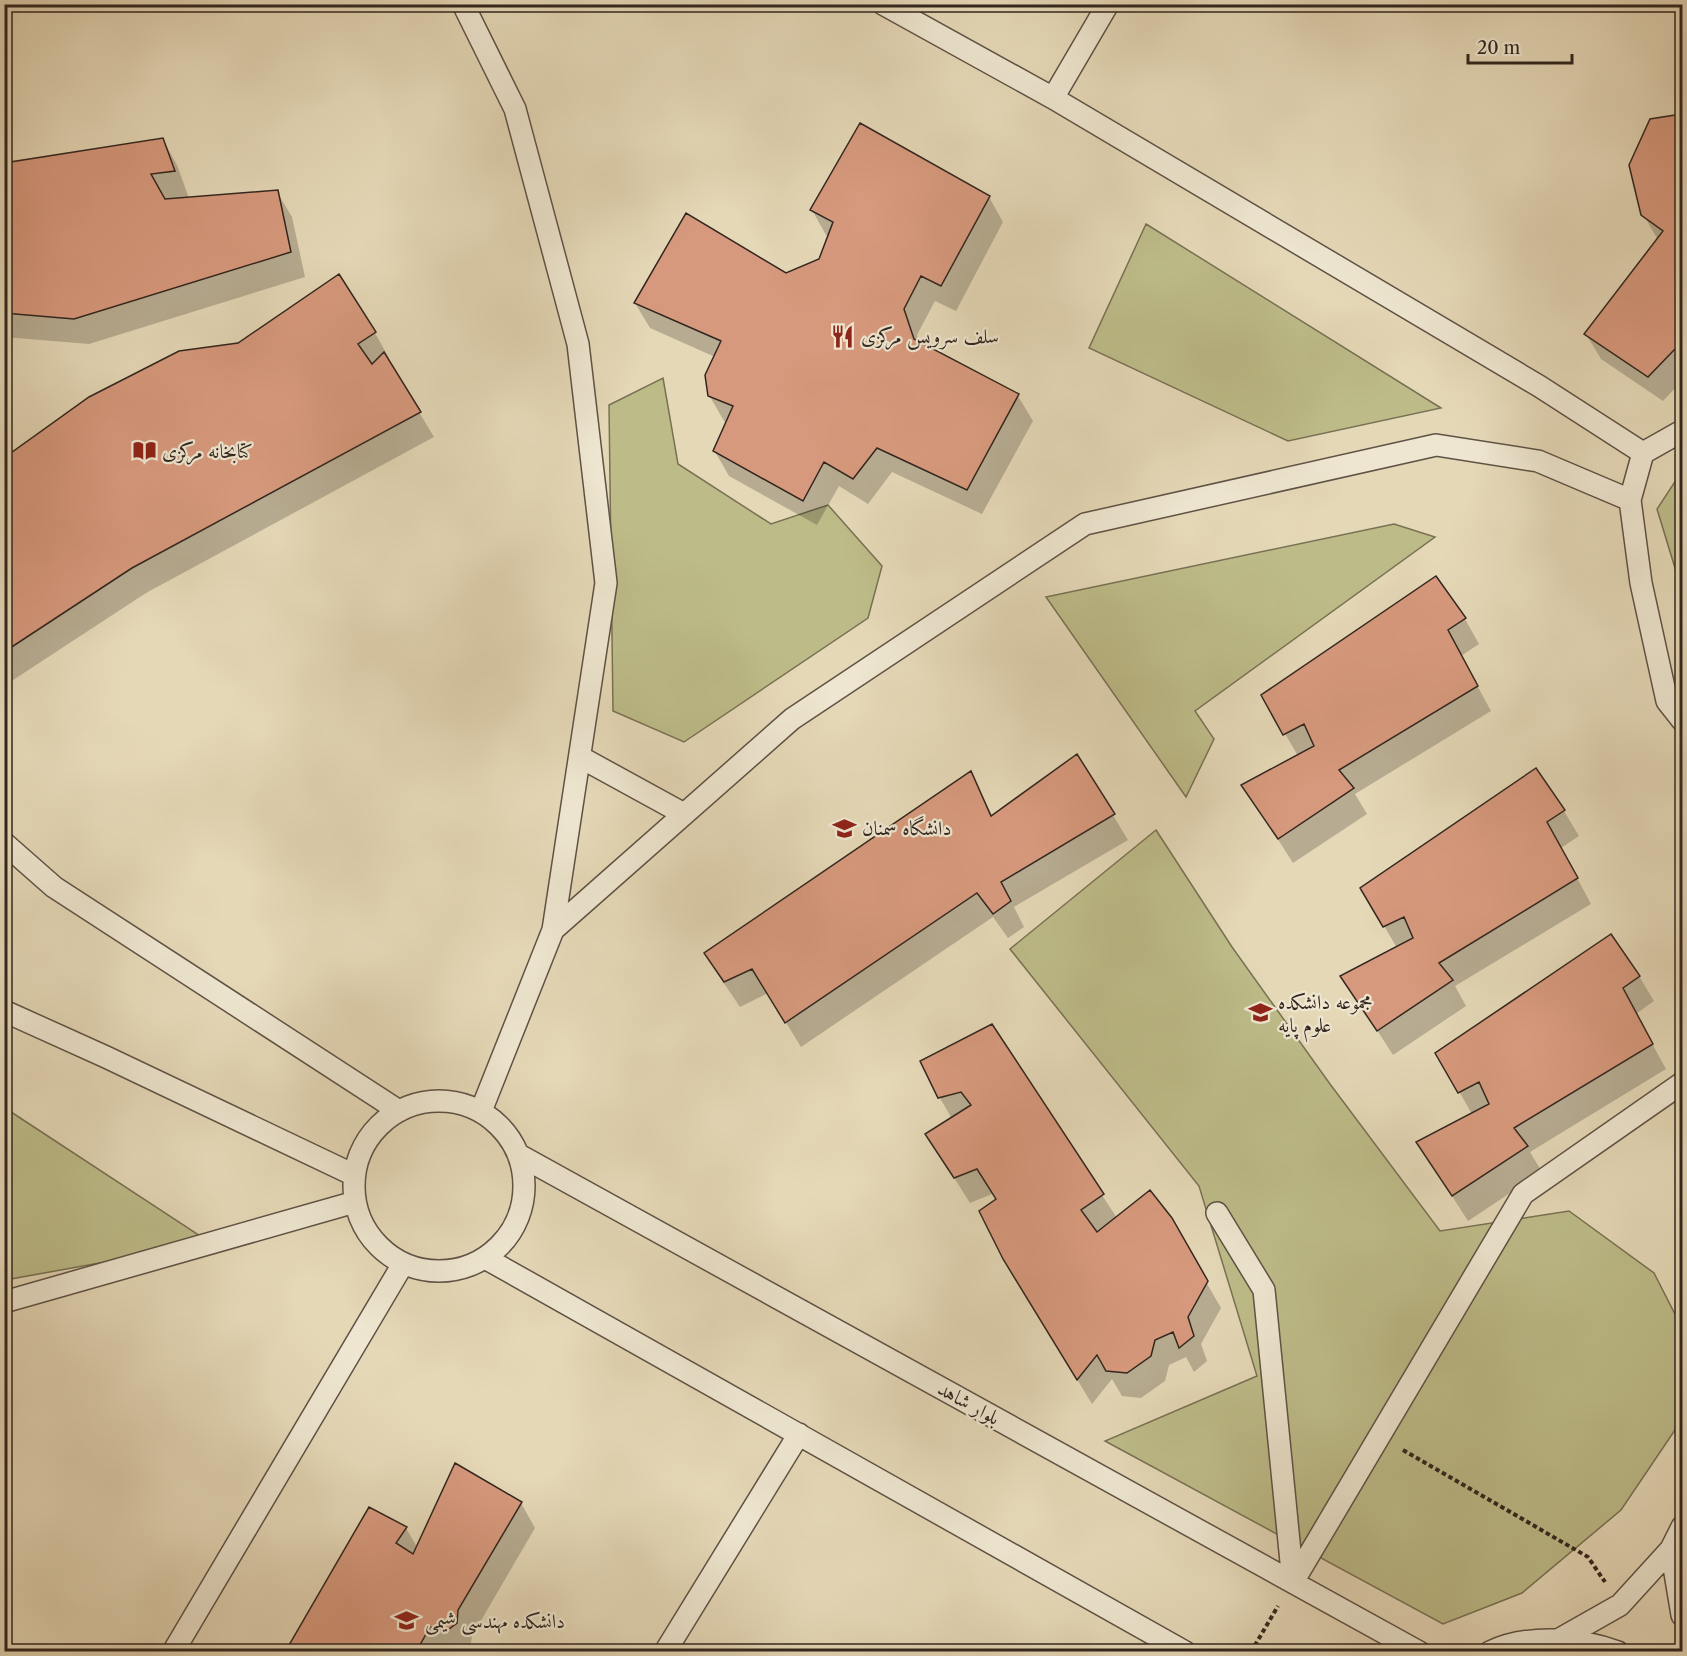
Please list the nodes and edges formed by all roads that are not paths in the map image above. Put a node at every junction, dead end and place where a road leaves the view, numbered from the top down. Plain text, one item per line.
1 (463, 4) edge
2 (883, 4) edge
3 (1108, 4) edge
4 (1053, 98) junction
5 (1683, 431) edge
6 (1642, 453) junction
7 (1630, 500) junction
8 (1683, 720) edge
9 (580, 757) junction
10 (684, 814) junction
11 (4, 843) edge
12 (553, 930) junction
13 (4, 1011) edge
14 (1683, 1083) edge
15 (399, 1111) junction
16 (481, 1111) junction
17 (519, 1155) junction
18 (354, 1175) junction
19 (355, 1202) junction
20 (1217, 1213) dead end
21 (485, 1258) junction
22 (403, 1264) junction
23 (4, 1302) edge
24 (799, 1434) junction
25 (1683, 1527) edge
26 (1671, 1549) junction
27 (1293, 1582) junction
28 (1683, 1615) edge
29 (1560, 1639) junction
30 (173, 1652) edge
31 (665, 1652) edge
32 (1185, 1652) edge
33 (1419, 1652) edge
34 (1490, 1652) edge
35 (1618, 1652) edge

1 - 9 lane
2 - 4 lane
3 - 4 lane
4 - 6 lane
5 - 6 lane
6 - 7 lane
7 - 8 lane
7 - 10 lane
9 - 10 lane
9 - 12 lane
10 - 12 lane
11 - 15 lane
12 - 16 lane
13 - 18 lane
14 - 27 lane
15 - 16 lane
15 - 18 lane
16 - 17 lane
17 - 21 lane
17 - 27 lane, بلوار شاهد
18 - 19 lane
19 - 22 lane
19 - 23 lane
20 - 27 lane
21 - 22 lane
21 - 24 lane
22 - 30 lane
24 - 31 lane
24 - 32 lane
25 - 26 lane
26 - 28 lane
26 - 29 lane
27 - 33 lane, بلوار شاهد
29 - 34 lane
29 - 35 lane

